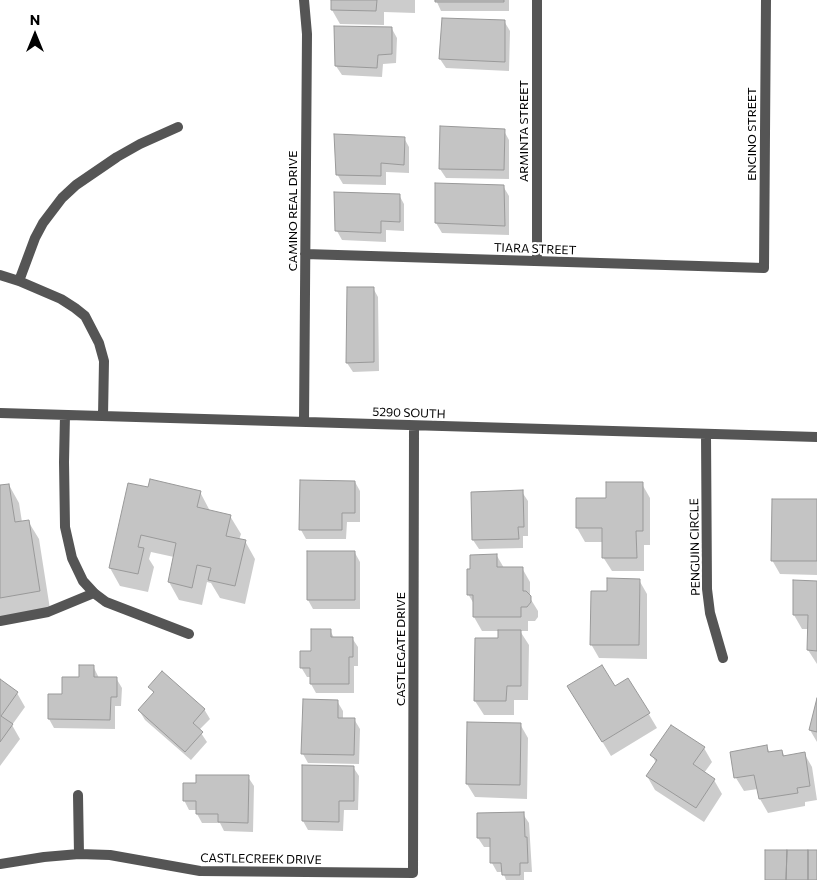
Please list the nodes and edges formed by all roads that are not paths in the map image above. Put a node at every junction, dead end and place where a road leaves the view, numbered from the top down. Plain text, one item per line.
1 (304, 0) edge
2 (537, 0) edge
3 (766, 0) edge
4 (178, 127) dead end
5 (305, 254) junction
6 (537, 261) junction
7 (764, 268) joint
8 (0, 275) edge
9 (19, 281) junction
10 (0, 412) edge
11 (65, 415) junction
12 (103, 416) junction
13 (304, 422) junction
14 (414, 426) junction
15 (706, 434) junction
16 (817, 437) edge
17 (94, 593) junction
18 (0, 621) edge
19 (189, 634) dead end
20 (723, 658) dead end
21 (78, 795) dead end
22 (79, 854) junction
23 (0, 864) edge
24 (413, 873) joint

1 - 5 street, CAMINO REAL DRIVE
2 - 6 street, ARMINTA STREET
3 - 7 street, ENCINO STREET
4 - 9 street
5 - 6 street, TIARA STREET
5 - 13 street, CAMINO REAL DRIVE
6 - 7 street, TIARA STREET
8 - 9 street
9 - 12 street
10 - 11 street, 5290 SOUTH
11 - 12 street, 5290 SOUTH
11 - 17 street
12 - 13 street, 5290 SOUTH
13 - 14 street, 5290 SOUTH
14 - 15 street, 5290 SOUTH
14 - 24 street, CASTLEGATE DRIVE
15 - 16 street, 5290 SOUTH
15 - 20 street, PENGUIN CIRCLE
17 - 18 street
17 - 19 street
21 - 22 street
22 - 23 street, CASTLECREEK DRIVE
22 - 24 street, CASTLECREEK DRIVE

